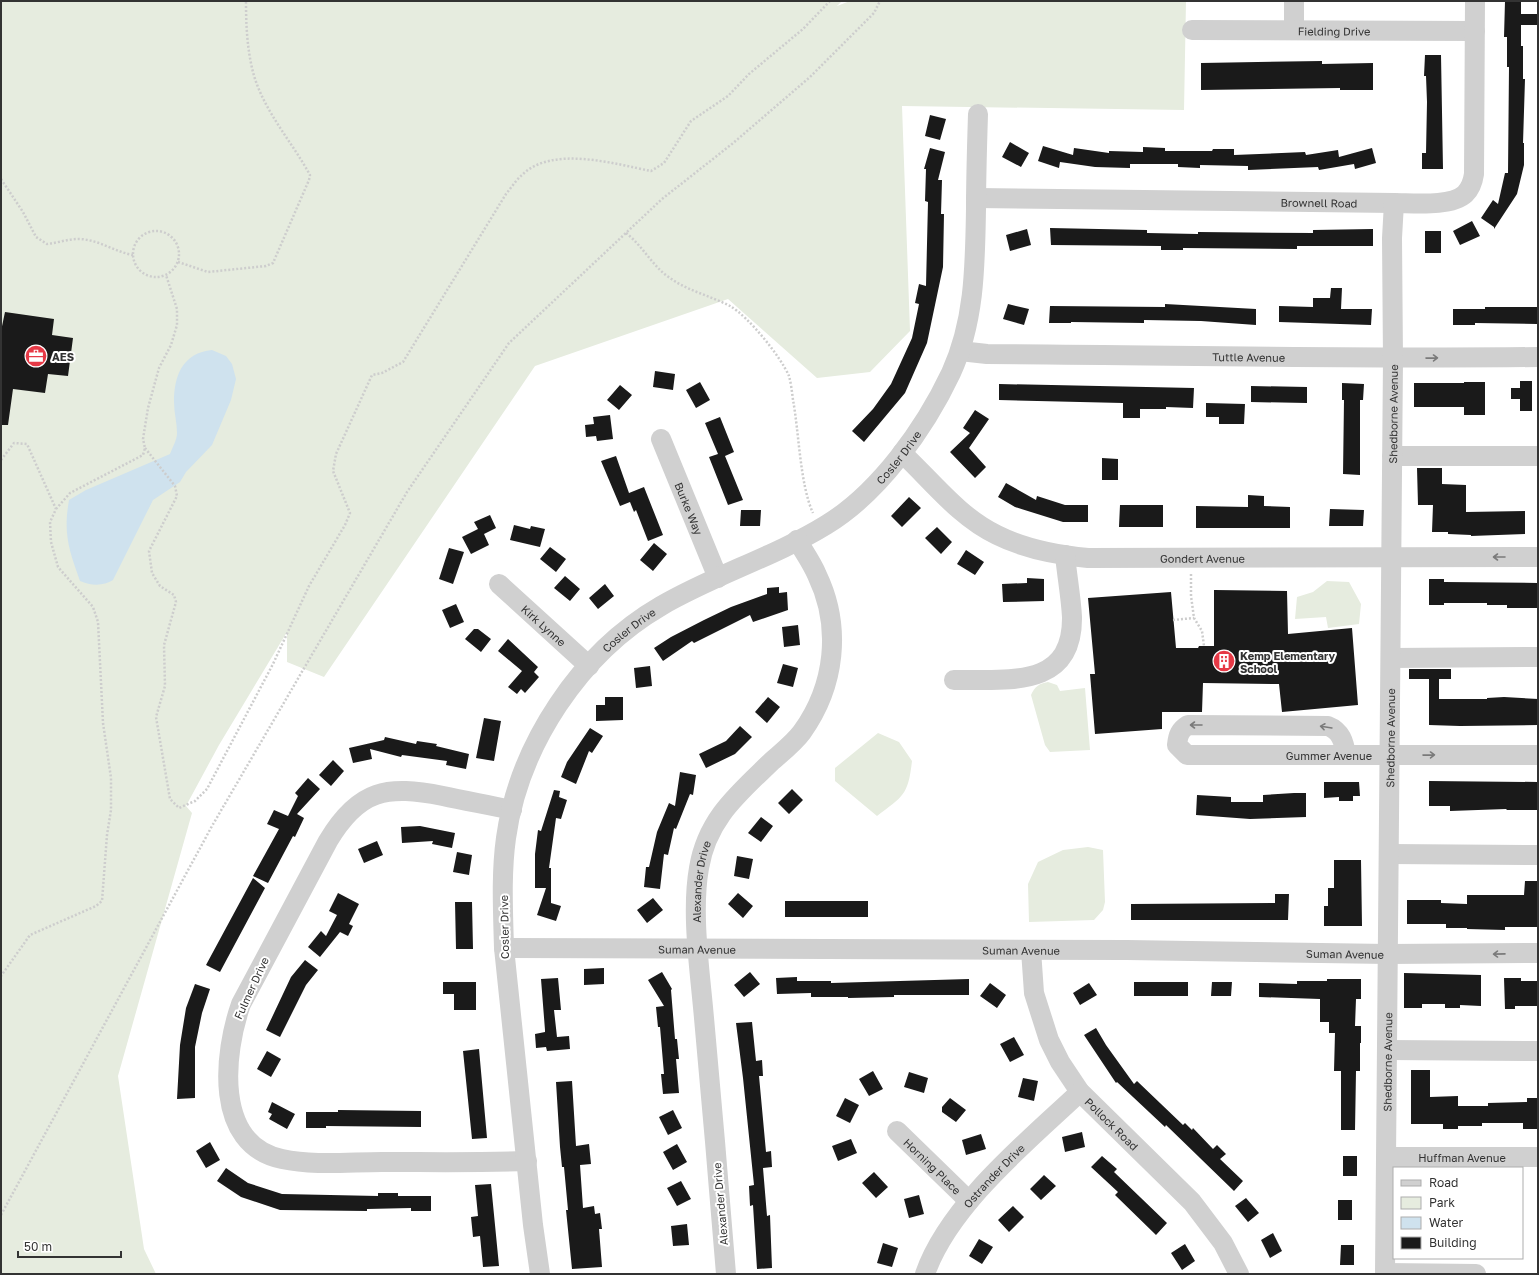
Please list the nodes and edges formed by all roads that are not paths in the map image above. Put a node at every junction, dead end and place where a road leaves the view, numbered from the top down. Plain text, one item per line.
1 (1294, 1) edge
2 (1475, 1) edge
3 (1192, 30) dead end
4 (1294, 30) junction
5 (1475, 31) junction
6 (978, 114) dead end
7 (976, 198) junction
8 (1394, 203) junction
9 (960, 351) junction
10 (1538, 357) edge
11 (1393, 359) junction
12 (661, 439) dead end
13 (902, 453) junction
14 (1392, 456) junction
15 (1538, 456) edge
16 (797, 540) junction
17 (1065, 556) junction
18 (1391, 557) junction
19 (1538, 557) edge
20 (718, 578) junction
21 (499, 584) dead end
22 (1538, 657) edge
23 (1391, 658) junction
24 (588, 666) junction
25 (954, 680) dead end
26 (1538, 755) edge
27 (1346, 756) junction
28 (1390, 756) junction
29 (512, 810) junction
30 (1389, 854) junction
31 (1538, 855) edge
32 (504, 948) junction
33 (698, 948) junction
34 (1032, 950) junction
35 (1538, 953) edge
36 (1388, 954) junction
37 (1387, 1050) junction
38 (1538, 1051) edge
39 (1080, 1092) junction
40 (897, 1131) dead end
41 (1386, 1157) junction
42 (1538, 1157) edge
43 (527, 1161) junction
44 (969, 1201) junction
45 (540, 1274) edge
46 (726, 1274) edge
47 (925, 1274) edge
48 (1238, 1274) edge
49 (1385, 1274) edge
50 (1476, 1274) edge

1 - 4 street
2 - 5 street, Brownell Road
3 - 4 street, Fielding Drive
4 - 5 street, Fielding Drive
5 - 8 street, Brownell Road
6 - 7 street, Cosler Drive
7 - 8 street, Brownell Road
7 - 9 street, Cosler Drive
8 - 11 street, Shedborne Avenue
9 - 11 street, Tuttle Avenue
9 - 13 street, Cosler Drive
11 -> 10 street, Tuttle Avenue
11 - 14 street, Shedborne Avenue
12 - 20 street, Burke Way
13 - 16 street, Cosler Drive
13 - 17 street, Gondert Avenue
14 - 15 street
14 - 18 street, Shedborne Avenue
16 - 20 street, Cosler Drive
16 - 33 street, Alexander Drive
17 - 18 street, Gondert Avenue
17 - 25 street
19 -> 18 street, Gondert Avenue
18 - 23 street, Shedborne Avenue
20 - 24 street, Cosler Drive
21 - 24 street, Kirk Lynne
22 - 23 street
23 - 28 street, Shedborne Avenue
24 - 29 street, Cosler Drive
28 -> 26 street, Gummer Avenue
27 -> 27 street, Gummer Avenue
27 - 28 street, Gummer Avenue
28 - 30 street, Shedborne Avenue
29 - 32 street, Cosler Drive
29 - 43 street, Fulmer Drive
30 - 31 street
30 - 36 street, Shedborne Avenue
32 - 33 street, Suman Avenue
32 - 43 street, Cosler Drive
33 - 34 street, Suman Avenue
33 - 46 street, Alexander Drive
34 - 36 street, Suman Avenue
34 - 39 street, Pollock Road
35 -> 36 street, Suman Avenue
36 - 37 street, Shedborne Avenue
37 - 38 street
37 - 41 street, Shedborne Avenue
39 - 44 street, Ostrander Drive
39 - 48 street, Pollock Road
40 - 44 street, Horning Place
41 - 42 street, Huffman Avenue
41 - 49 street, Shedborne Avenue
43 - 45 street, Cosler Drive
44 - 47 street, Ostrander Drive
49 - 50 street

